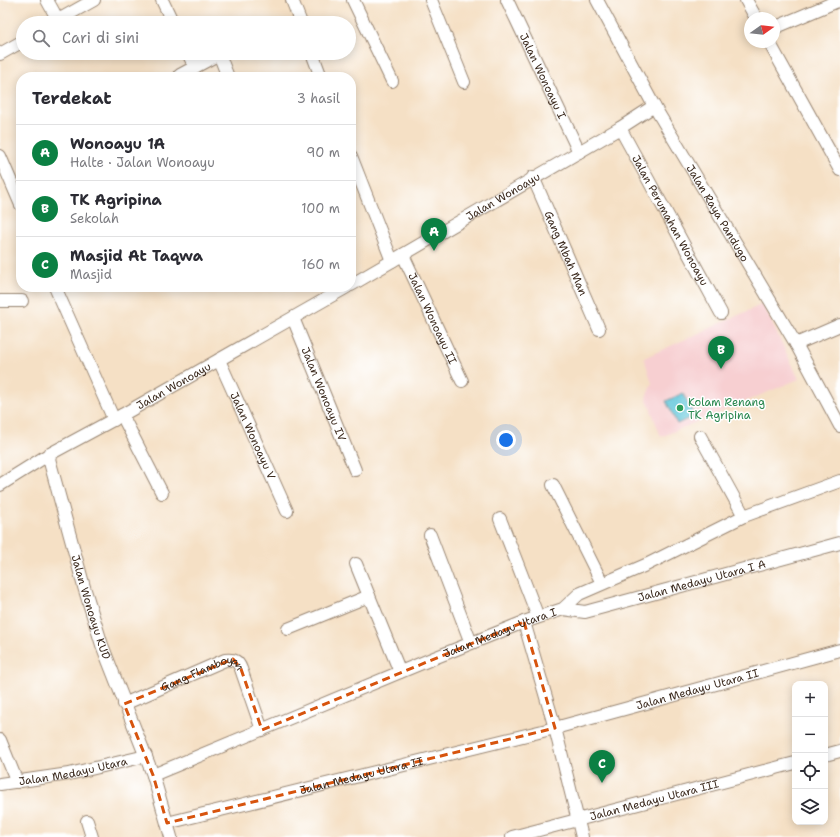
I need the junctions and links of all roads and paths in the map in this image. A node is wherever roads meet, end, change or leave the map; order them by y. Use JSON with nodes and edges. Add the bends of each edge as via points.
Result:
{"nodes":[{"id":1,"x":47,"y":0,"type":"edge"},
{"id":2,"x":94,"y":0,"type":"edge"},
{"id":3,"x":162,"y":0,"type":"edge"},
{"id":4,"x":292,"y":0,"type":"edge"},
{"id":5,"x":353,"y":0,"type":"edge"},
{"id":6,"x":431,"y":0,"type":"edge"},
{"id":7,"x":507,"y":0,"type":"edge"},
{"id":8,"x":597,"y":0,"type":"edge"},
{"id":9,"x":746,"y":0,"type":"edge"},
{"id":10,"x":840,"y":0,"type":"edge"},
{"id":11,"x":753,"y":12,"type":"edge"},
{"id":12,"x":54,"y":16,"type":"edge"},
{"id":13,"x":66,"y":16,"type":"edge"},
{"id":14,"x":170,"y":16,"type":"edge"},
{"id":15,"x":298,"y":16,"type":"edge"},
{"id":16,"x":780,"y":25,"type":"edge"},
{"id":17,"x":16,"y":45,"type":"edge"},
{"id":18,"x":772,"y":48,"type":"edge"},
{"id":19,"x":0,"y":54,"type":"edge"},
{"id":20,"x":191,"y":60,"type":"edge"},
{"id":21,"x":207,"y":60,"type":"edge"},
{"id":22,"x":222,"y":60,"type":"edge"},
{"id":23,"x":315,"y":60,"type":"edge"},
{"id":24,"x":194,"y":67,"type":"junction"},
{"id":25,"x":186,"y":72,"type":"edge"},
{"id":26,"x":226,"y":72,"type":"edge"},
{"id":27,"x":319,"y":72,"type":"edge"},
{"id":28,"x":392,"y":81,"type":"dead end"},
{"id":29,"x":464,"y":82,"type":"dead end"},
{"id":30,"x":654,"y":106,"type":"junction"},
{"id":31,"x":620,"y":128,"type":"junction"},
{"id":32,"x":579,"y":152,"type":"junction"},
{"id":33,"x":0,"y":156,"type":"edge"},
{"id":34,"x":356,"y":169,"type":"edge"},
{"id":35,"x":840,"y":170,"type":"edge"},
{"id":36,"x":533,"y":177,"type":"junction"},
{"id":37,"x":16,"y":193,"type":"edge"},
{"id":38,"x":403,"y":255,"type":"junction"},
{"id":39,"x":392,"y":261,"type":"junction"},
{"id":40,"x":356,"y":282,"type":"edge"},
{"id":41,"x":57,"y":292,"type":"edge"},
{"id":42,"x":338,"y":292,"type":"edge"},
{"id":43,"x":0,"y":301,"type":"edge"},
{"id":44,"x":22,"y":301,"type":"dead end"},
{"id":45,"x":721,"y":313,"type":"dead end"},
{"id":46,"x":293,"y":318,"type":"junction"},
{"id":47,"x":840,"y":325,"type":"edge"},
{"id":48,"x":598,"y":329,"type":"dead end"},
{"id":49,"x":796,"y":344,"type":"junction"},
{"id":50,"x":219,"y":360,"type":"junction"},
{"id":51,"x":462,"y":381,"type":"dead end"},
{"id":52,"x":118,"y":417,"type":"junction"},
{"id":53,"x":840,"y":426,"type":"edge"},
{"id":54,"x":700,"y":436,"type":"dead end"},
{"id":55,"x":48,"y":454,"type":"junction"},
{"id":56,"x":355,"y":470,"type":"dead end"},
{"id":57,"x":840,"y":482,"type":"edge"},
{"id":58,"x":0,"y":485,"type":"edge"},
{"id":59,"x":553,"y":485,"type":"dead end"},
{"id":60,"x":162,"y":493,"type":"dead end"},
{"id":61,"x":287,"y":511,"type":"dead end"},
{"id":62,"x":744,"y":516,"type":"junction"},
{"id":63,"x":500,"y":519,"type":"dead end"},
{"id":64,"x":430,"y":535,"type":"dead end"},
{"id":65,"x":840,"y":543,"type":"edge"},
{"id":66,"x":356,"y":564,"type":"dead end"},
{"id":67,"x":602,"y":583,"type":"junction"},
{"id":68,"x":369,"y":596,"type":"junction"},
{"id":69,"x":563,"y":609,"type":"junction"},
{"id":70,"x":538,"y":617,"type":"junction"},
{"id":71,"x":524,"y":622,"type":"junction"},
{"id":72,"x":288,"y":629,"type":"dead end"},
{"id":73,"x":471,"y":643,"type":"junction"},
{"id":74,"x":840,"y":650,"type":"edge"},
{"id":75,"x":400,"y":672,"type":"junction"},
{"id":76,"x":124,"y":704,"type":"junction"},
{"id":77,"x":555,"y":728,"type":"junction"},
{"id":78,"x":262,"y":730,"type":"junction"},
{"id":79,"x":0,"y":740,"type":"edge"},
{"id":80,"x":840,"y":751,"type":"edge"},
{"id":81,"x":828,"y":754,"type":"edge"},
{"id":82,"x":146,"y":756,"type":"junction"},
{"id":83,"x":792,"y":764,"type":"edge"},
{"id":84,"x":153,"y":775,"type":"junction"},
{"id":85,"x":17,"y":782,"type":"junction"},
{"id":86,"x":0,"y":784,"type":"edge"},
{"id":87,"x":577,"y":820,"type":"junction"},
{"id":88,"x":86,"y":821,"type":"dead end"},
{"id":89,"x":167,"y":823,"type":"junction"},
{"id":90,"x":92,"y":837,"type":"edge"},
{"id":91,"x":171,"y":837,"type":"edge"},
{"id":92,"x":512,"y":837,"type":"edge"},
{"id":93,"x":582,"y":837,"type":"edge"}],
"edges":[{"from":1,"to":12,"type":"street"},
{"from":2,"to":13,"type":"street"},
{"from":3,"to":14,"type":"street"},
{"from":4,"to":15,"type":"street"},
{"from":5,"to":28,"type":"street"},
{"from":6,"to":29,"type":"street"},
{"from":7,"to":32,"type":"street","name":"Jalan Wonoayu I"},
{"from":8,"to":30,"type":"street","name":"Jalan Raya Pandugo"},
{"from":9,"to":11,"type":"street"},
{"from":10,"to":16,"type":"street"},
{"from":17,"to":19,"type":"street"},
{"from":18,"to":35,"type":"street"},
{"from":20,"to":24,"type":"street"},
{"from":21,"to":24,"type":"street"},
{"from":22,"to":26,"type":"street"},
{"from":23,"to":27,"type":"street"},
{"from":24,"to":25,"type":"street"},
{"from":30,"to":31,"type":"street","name":"Jalan Wonoayu"},
{"from":30,"to":49,"type":"street","name":"Jalan Raya Pandugo"},
{"from":31,"to":32,"type":"street","name":"Jalan Wonoayu"},
{"from":31,"to":45,"type":"street","name":"Jalan Perumahan Wonoayu"},
{"from":32,"to":36,"type":"street","name":"Jalan Wonoayu"},
{"from":33,"to":37,"type":"street"},
{"from":34,"to":39,"type":"street"},
{"from":36,"to":38,"type":"street","name":"Jalan Wonoayu"},
{"from":36,"to":48,"type":"street","name":"Gang Mbah Man"},
{"from":38,"to":39,"type":"street","name":"Jalan Wonoayu"},
{"from":38,"to":51,"type":"street","name":"Jalan Wonoayu II"},
{"from":39,"to":40,"type":"street","name":"Jalan Wonoayu"},
{"from":41,"to":52,"type":"street"},
{"from":42,"to":46,"type":"street","name":"Jalan Wonoayu"},
{"from":43,"to":44,"type":"street"},
{"from":46,"to":50,"type":"street","name":"Jalan Wonoayu"},
{"from":46,"to":56,"type":"street","name":"Jalan Wonoayu IV"},
{"from":47,"to":49,"type":"street"},
{"from":49,"to":53,"type":"street","name":"Jalan Raya Pandugo"},
{"from":50,"to":52,"type":"street","name":"Jalan Wonoayu"},
{"from":50,"to":61,"type":"street","name":"Jalan Wonoayu V"},
{"from":52,"to":55,"type":"street","name":"Jalan Wonoayu"},
{"from":52,"to":60,"type":"street"},
{"from":54,"to":62,"type":"street"},
{"from":55,"to":58,"type":"street","name":"Jalan Wonoayu"},
{"from":55,"to":76,"type":"street","name":"Jalan Wonoayu KUD","via":[[84,587]]},
{"from":57,"to":62,"type":"street","name":"Jalan Medayu Utara I"},
{"from":59,"to":67,"type":"street"},
{"from":62,"to":67,"type":"street","name":"Jalan Medayu Utara I","via":[[648,564]]},
{"from":63,"to":70,"type":"street"},
{"from":64,"to":73,"type":"street"},
{"from":65,"to":69,"type":"street","name":"Jalan Medayu Utara I A","via":[[585,612]]},
{"from":66,"to":68,"type":"street"},
{"from":67,"to":69,"type":"street","name":"Jalan Medayu Utara I","via":[[579,594]]},
{"from":68,"to":72,"type":"street"},
{"from":68,"to":75,"type":"street"},
{"from":69,"to":70,"type":"street","name":"Jalan Medayu Utara I"},
{"from":70,"to":71,"type":"street","name":"Jalan Medayu Utara I"},
{"from":71,"to":73,"type":"street","name":"Jalan Medayu Utara I"},
{"from":71,"to":77,"type":"street"},
{"from":73,"to":75,"type":"street","name":"Jalan Medayu Utara I"},
{"from":74,"to":77,"type":"street","name":"Jalan Medayu Utara II"},
{"from":75,"to":78,"type":"street","name":"Jalan Medayu Utara I"},
{"from":76,"to":78,"type":"street","name":"Gang Flamboyan","via":[[225,660],[233,659],[238,662]]},
{"from":76,"to":82,"type":"street","name":"Jalan Wonoayu KUD"},
{"from":77,"to":87,"type":"street"},
{"from":77,"to":89,"type":"street","name":"Jalan Medayu Utara II"},
{"from":78,"to":84,"type":"street","name":"Jalan Medayu Utara I"},
{"from":79,"to":85,"type":"street"},
{"from":80,"to":81,"type":"street"},
{"from":82,"to":84,"type":"street"},
{"from":82,"to":85,"type":"street","name":"Jalan Medayu Utara","via":[[69,774]]},
{"from":83,"to":87,"type":"street","name":"Jalan Medayu Utara III"},
{"from":84,"to":89,"type":"street"},
{"from":85,"to":86,"type":"street","name":"Jalan Medayu Utara"},
{"from":87,"to":92,"type":"street","name":"Jalan Medayu Utara III"},
{"from":87,"to":93,"type":"street"},
{"from":88,"to":90,"type":"street"},
{"from":89,"to":91,"type":"street"}]}
